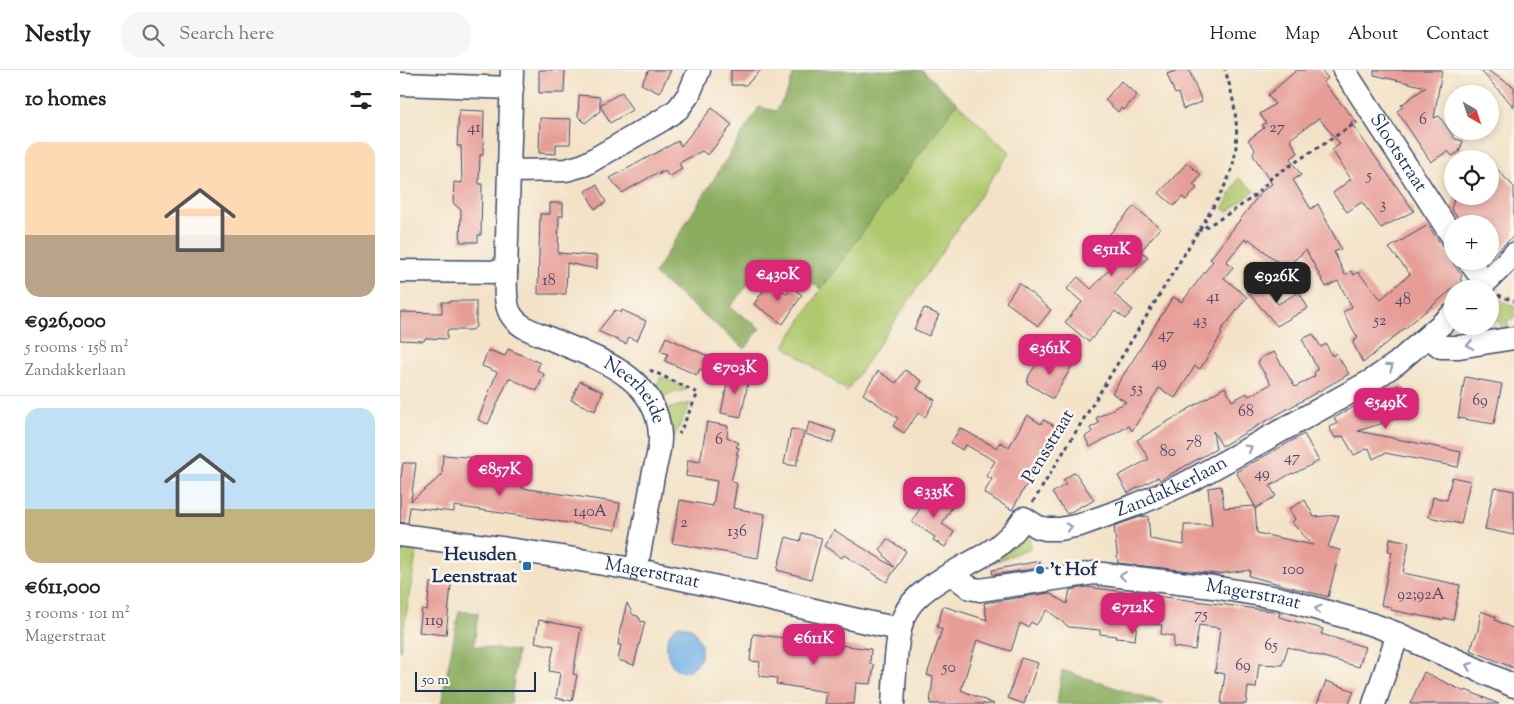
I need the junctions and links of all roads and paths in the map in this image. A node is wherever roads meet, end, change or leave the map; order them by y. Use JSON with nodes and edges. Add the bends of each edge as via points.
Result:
{"nodes":[{"id":1,"x":699,"y":70,"type":"edge"},
{"id":2,"x":1225,"y":70,"type":"edge"},
{"id":3,"x":1354,"y":75,"type":"edge"},
{"id":4,"x":512,"y":79,"type":"edge"},
{"id":5,"x":400,"y":84,"type":"edge"},
{"id":6,"x":1372,"y":112,"type":"junction"},
{"id":7,"x":510,"y":171,"type":"junction"},
{"id":8,"x":1444,"y":224,"type":"edge"},
{"id":9,"x":1197,"y":231,"type":"junction"},
{"id":10,"x":1514,"y":254,"type":"edge"},
{"id":11,"x":400,"y":271,"type":"edge"},
{"id":12,"x":506,"y":272,"type":"junction"},
{"id":13,"x":1488,"y":280,"type":"edge"},
{"id":14,"x":1444,"y":322,"type":"edge"},
{"id":15,"x":1428,"y":337,"type":"junction"},
{"id":16,"x":1514,"y":338,"type":"edge"},
{"id":17,"x":1024,"y":518,"type":"junction"},
{"id":18,"x":400,"y":535,"type":"edge"},
{"id":19,"x":636,"y":570,"type":"junction"},
{"id":20,"x":952,"y":574,"type":"junction"},
{"id":21,"x":900,"y":628,"type":"junction"},
{"id":22,"x":1398,"y":634,"type":"junction"},
{"id":23,"x":1514,"y":686,"type":"edge"},
{"id":24,"x":893,"y":704,"type":"edge"},
{"id":25,"x":1374,"y":704,"type":"edge"}],
"edges":[{"from":1,"to":7,"type":"street","via":[[689,94],[678,109],[584,165],[566,170]]},
{"from":2,"to":9,"type":"path","name":"Pensstraat","via":[[1236,108],[1236,152],[1218,199]]},
{"from":3,"to":6,"type":"street","name":"Slootstraat"},
{"from":4,"to":5,"type":"street","name":"Neerheide"},
{"from":4,"to":7,"type":"street","name":"Neerheide"},
{"from":6,"to":8,"type":"street","name":"Slootstraat"},
{"from":6,"to":9,"type":"path","via":[[1271,178],[1228,215]]},
{"from":7,"to":12,"type":"street","name":"Neerheide"},
{"from":9,"to":17,"type":"path","name":"Pensstraat"},
{"from":10,"to":13,"type":"street"},
{"from":11,"to":12,"type":"street"},
{"from":12,"to":19,"type":"street","name":"Neerheide","via":[[506,302],[516,322],[625,374],[636,382],[654,407],[660,437]]},
{"from":14,"to":15,"type":"street","name":"Zandakkerlaan"},
{"from":16,"to":15,"type":"street","one_way":true,"via":[[1441,347]]},
{"from":17,"to":15,"type":"street","name":"Zandakkerlaan","one_way":true,"via":[[1046,530],[1060,530],[1164,493],[1371,381]]},
{"from":17,"to":20,"type":"street","via":[[998,546]]},
{"from":18,"to":19,"type":"street","name":"Magerstraat","via":[[519,550]]},
{"from":19,"to":21,"type":"street","name":"Magerstraat"},
{"from":20,"to":21,"type":"street","via":[[923,591],[910,604]]},
{"from":22,"to":20,"type":"street","name":"Magerstraat","one_way":true,"via":[[1279,598],[1213,587],[1094,574],[980,590],[970,588]]},
{"from":21,"to":24,"type":"street"},
{"from":23,"to":22,"type":"street","name":"Magerstraat","one_way":true},
{"from":22,"to":25,"type":"street"}]}
